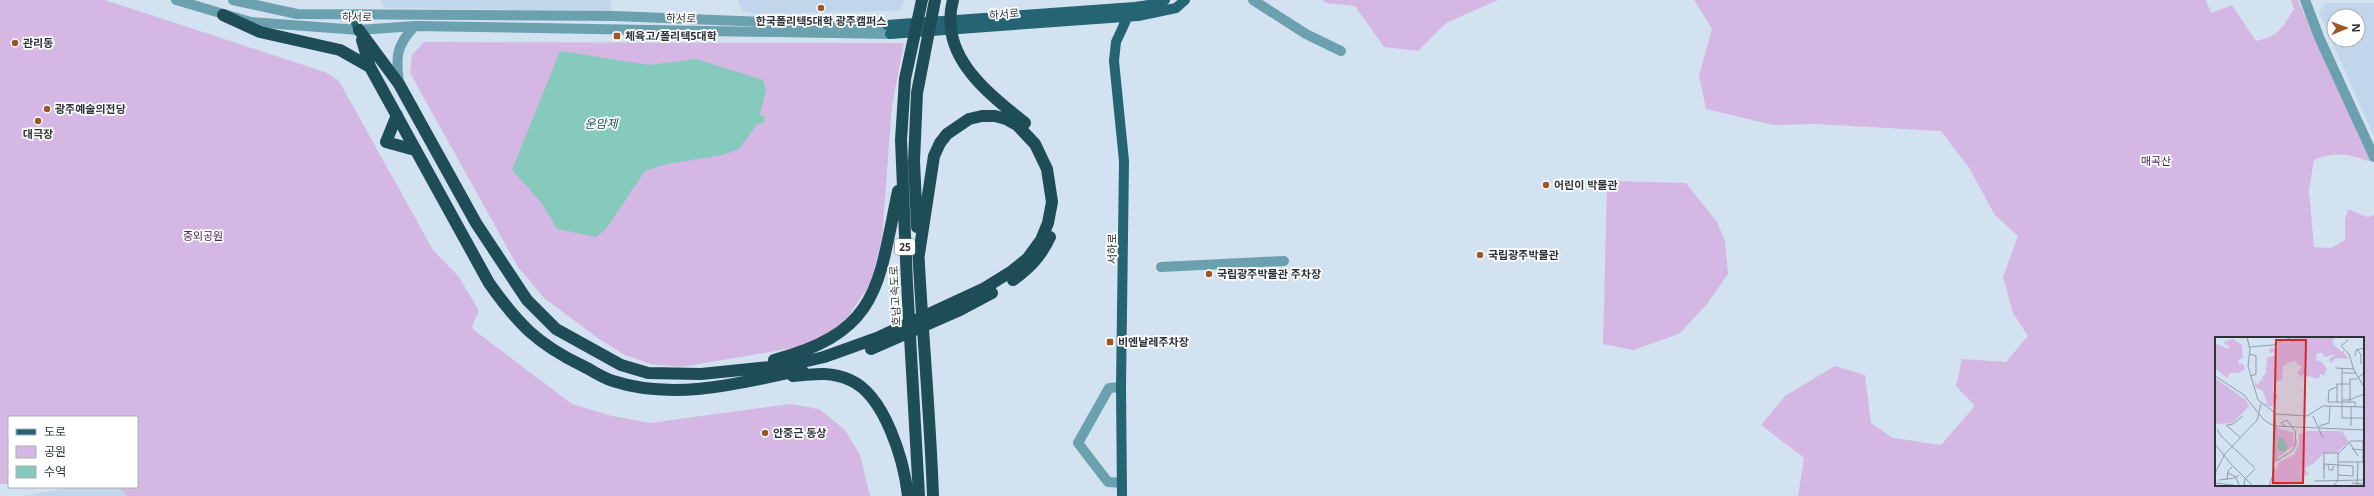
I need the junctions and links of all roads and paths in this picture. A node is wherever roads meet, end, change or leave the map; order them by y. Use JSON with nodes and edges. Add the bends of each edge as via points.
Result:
{"nodes":[{"id":1,"x":176,"y":0,"type":"edge"},
{"id":2,"x":233,"y":0,"type":"edge"},
{"id":3,"x":922,"y":0,"type":"edge"},
{"id":4,"x":935,"y":0,"type":"edge"},
{"id":5,"x":953,"y":0,"type":"edge"},
{"id":6,"x":1165,"y":0,"type":"edge"},
{"id":7,"x":1185,"y":0,"type":"edge"},
{"id":8,"x":1252,"y":0,"type":"edge"},
{"id":9,"x":2305,"y":0,"type":"edge"},
{"id":10,"x":1135,"y":7,"type":"junction"},
{"id":11,"x":223,"y":15,"type":"junction"},
{"id":12,"x":353,"y":16,"type":"junction"},
{"id":13,"x":1128,"y":16,"type":"junction"},
{"id":14,"x":988,"y":23,"type":"junction"},
{"id":15,"x":415,"y":26,"type":"junction"},
{"id":16,"x":888,"y":29,"type":"junction"},
{"id":17,"x":359,"y":30,"type":"junction"},
{"id":18,"x":1340,"y":51,"type":"dead end"},
{"id":19,"x":370,"y":67,"type":"junction"},
{"id":20,"x":399,"y":84,"type":"junction"},
{"id":21,"x":397,"y":115,"type":"junction"},
{"id":22,"x":414,"y":150,"type":"junction"},
{"id":23,"x":2374,"y":157,"type":"edge"},
{"id":24,"x":902,"y":172,"type":"junction"},
{"id":25,"x":919,"y":254,"type":"junction"},
{"id":26,"x":1284,"y":262,"type":"dead end"},
{"id":27,"x":1161,"y":266,"type":"dead end"},
{"id":28,"x":959,"y":306,"type":"junction"},
{"id":29,"x":896,"y":334,"type":"junction"},
{"id":30,"x":741,"y":369,"type":"junction"},
{"id":31,"x":756,"y":380,"type":"junction"},
{"id":32,"x":1121,"y":387,"type":"junction"},
{"id":33,"x":1122,"y":483,"type":"junction"},
{"id":34,"x":908,"y":496,"type":"edge"},
{"id":35,"x":919,"y":496,"type":"edge"},
{"id":36,"x":932,"y":496,"type":"edge"},
{"id":37,"x":1122,"y":496,"type":"edge"}],
"edges":[{"from":1,"to":11,"type":"street","name":"하서로"},
{"from":2,"to":12,"type":"street","name":"하서로","via":[[297,14]]},
{"from":3,"to":24,"type":"highway","name":"호남고속도로","number":"25","via":[[905,79]]},
{"from":4,"to":25,"type":"highway","number":"25","via":[[917,93],[914,161]]},
{"from":5,"to":28,"type":"highway","via":[[952,38],[961,58],[988,94],[1025,123],[1041,142],[1051,161],[1056,179],[1057,198],[1052,234],[1043,252],[1030,268]]},
{"from":6,"to":10,"type":"main road","name":"하서로"},
{"from":7,"to":13,"type":"main road","name":"하서로","via":[[1176,8]]},
{"from":8,"to":18,"type":"street","via":[[1306,34]]},
{"from":9,"to":23,"type":"street","via":[[2319,37]]},
{"from":10,"to":13,"type":"main road","name":"서하로"},
{"from":10,"to":14,"type":"main road","name":"하서로"},
{"from":11,"to":17,"type":"street","name":"하서로","via":[[251,22]]},
{"from":11,"to":19,"type":"highway","via":[[266,34],[340,50]]},
{"from":12,"to":16,"type":"street","name":"하서로","via":[[615,16]]},
{"from":12,"to":17,"type":"main road"},
{"from":13,"to":14,"type":"main road","name":"하서로"},
{"from":13,"to":32,"type":"main road","name":"서하로","via":[[1116,42],[1114,61],[1124,161]]},
{"from":14,"to":16,"type":"main road","name":"하서로"},
{"from":15,"to":16,"type":"street","name":"하서로"},
{"from":15,"to":17,"type":"street","name":"하서로"},
{"from":15,"to":20,"type":"street","via":[[404,37],[399,48],[396,60]]},
{"from":17,"to":19,"type":"highway"},
{"from":17,"to":20,"type":"highway"},
{"from":19,"to":21,"type":"highway"},
{"from":20,"to":30,"type":"highway","via":[[476,223],[527,300],[556,329],[622,365],[648,373],[701,374]]},
{"from":21,"to":22,"type":"highway"},
{"from":21,"to":22,"type":"highway","via":[[386,142]]},
{"from":22,"to":31,"type":"highway","via":[[489,283],[510,313],[528,333],[565,358],[612,381],[657,389],[704,387]]},
{"from":24,"to":30,"type":"highway","via":[[881,273],[869,301],[853,322],[835,337],[818,346]]},
{"from":24,"to":35,"type":"highway","name":"호남고속도로","number":"25"},
{"from":25,"to":28,"type":"highway","via":[[934,156],[940,143],[958,125],[975,117],[995,116],[1017,125],[1035,144],[1047,169],[1052,202],[1048,222],[1041,240],[1027,259]]},
{"from":25,"to":36,"type":"highway","number":"25","via":[[923,350],[931,433]]},
{"from":26,"to":27,"type":"street"},
{"from":28,"to":29,"type":"highway"},
{"from":29,"to":30,"type":"highway","via":[[824,357],[790,364]]},
{"from":29,"to":31,"type":"highway","via":[[858,355],[826,365]]},
{"from":31,"to":34,"type":"highway","via":[[827,373],[851,380],[870,395],[885,419],[906,474]]},
{"from":32,"to":33,"type":"main road","name":"서하로"},
{"from":32,"to":33,"type":"street","via":[[1109,388],[1078,443],[1108,482]]},
{"from":33,"to":37,"type":"main road","name":"서하로"}]}
